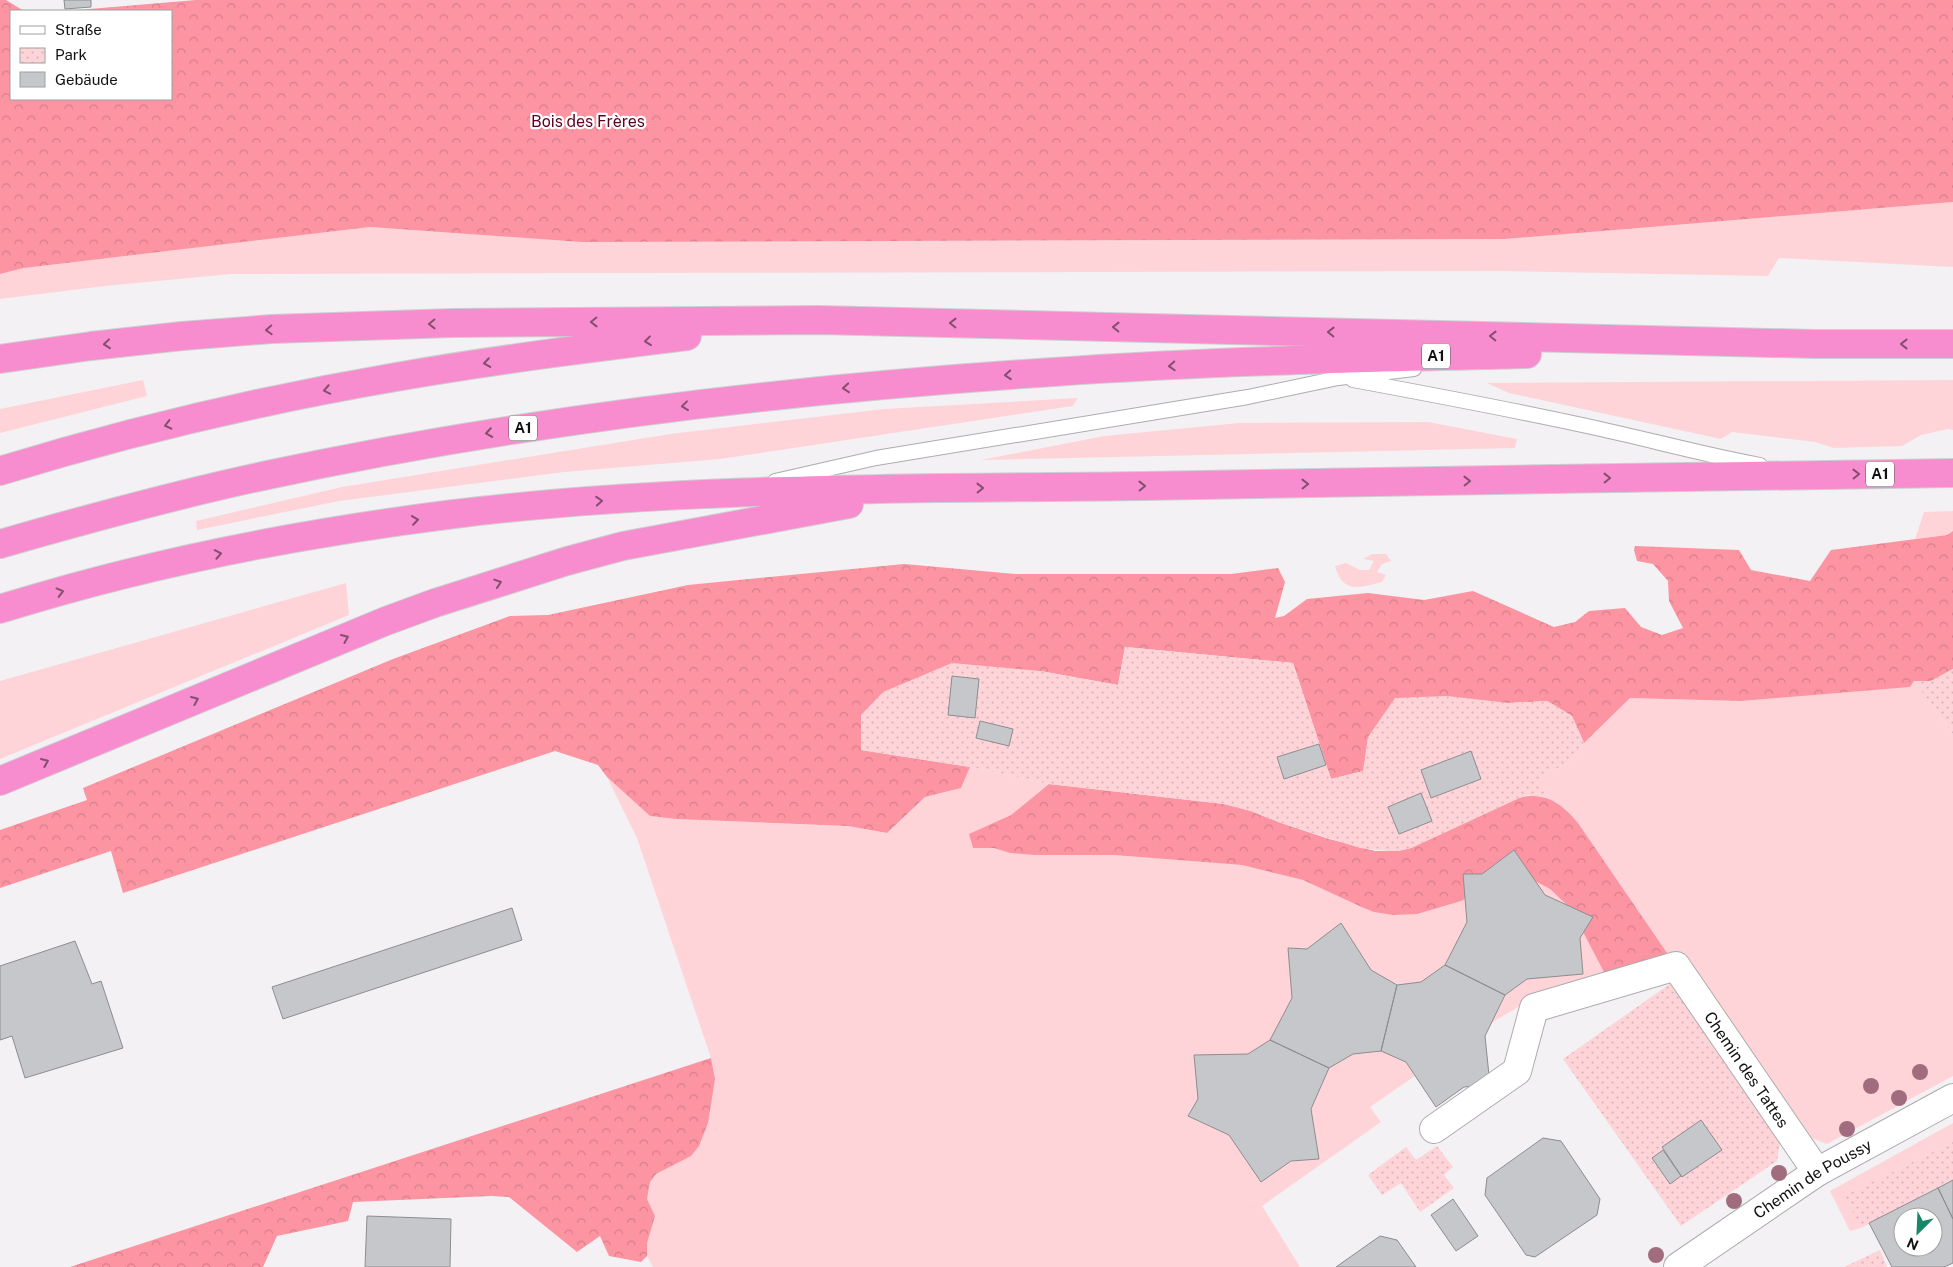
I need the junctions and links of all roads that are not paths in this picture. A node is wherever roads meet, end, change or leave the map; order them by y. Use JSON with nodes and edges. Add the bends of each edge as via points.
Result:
{"nodes":[{"id":1,"x":818,"y":320,"type":"junction"},
{"id":2,"x":1815,"y":344,"type":"junction"},
{"id":3,"x":1953,"y":344,"type":"edge"},
{"id":4,"x":1543,"y":354,"type":"junction"},
{"id":5,"x":0,"y":359,"type":"edge"},
{"id":6,"x":1213,"y":364,"type":"junction"},
{"id":7,"x":1338,"y":378,"type":"junction"},
{"id":8,"x":0,"y":471,"type":"edge"},
{"id":9,"x":1953,"y":473,"type":"edge"},
{"id":10,"x":1807,"y":474,"type":"junction"},
{"id":11,"x":931,"y":489,"type":"junction"},
{"id":12,"x":712,"y":495,"type":"junction"},
{"id":13,"x":0,"y":544,"type":"edge"},
{"id":14,"x":0,"y":608,"type":"edge"},
{"id":15,"x":0,"y":781,"type":"edge"},
{"id":16,"x":1953,"y":1098,"type":"edge"},
{"id":17,"x":1434,"y":1129,"type":"dead end"},
{"id":18,"x":1817,"y":1172,"type":"junction"},
{"id":19,"x":1678,"y":1267,"type":"edge"}],
"edges":[{"from":2,"to":1,"type":"highway","one_way":true},
{"from":1,"to":5,"type":"highway","one_way":true,"via":[[272,329],[91,346]]},
{"from":1,"to":8,"type":"highway","one_way":true,"via":[[544,354],[396,377],[223,411]]},
{"from":3,"to":2,"type":"highway","number":"A1","one_way":true},
{"from":2,"to":4,"type":"highway","number":"A1"},
{"from":4,"to":6,"type":"highway","number":"A1"},
{"from":4,"to":7,"type":"lane"},
{"from":6,"to":7,"type":"lane"},
{"from":6,"to":13,"type":"highway","number":"A1","one_way":true,"via":[[870,386],[541,425],[261,476],[120,510]]},
{"from":7,"to":10,"type":"lane","via":[[1517,411],[1711,456]]},
{"from":7,"to":12,"type":"lane","via":[[1248,397],[876,458]]},
{"from":10,"to":9,"type":"highway","number":"A1","one_way":true},
{"from":11,"to":10,"type":"highway","number":"A1","one_way":true},
{"from":11,"to":12,"type":"highway","number":"A1"},
{"from":15,"to":11,"type":"highway","one_way":true,"via":[[386,621],[540,570],[632,544]]},
{"from":14,"to":12,"type":"highway","number":"A1","one_way":true,"via":[[187,560],[367,526],[550,505]]},
{"from":16,"to":18,"type":"street","name":"Chemin de Poussy"},
{"from":17,"to":18,"type":"street","name":"Chemin des Tattes","via":[[1517,1071],[1534,1008],[1676,966]]},
{"from":18,"to":19,"type":"street","name":"Chemin de Poussy"}]}
